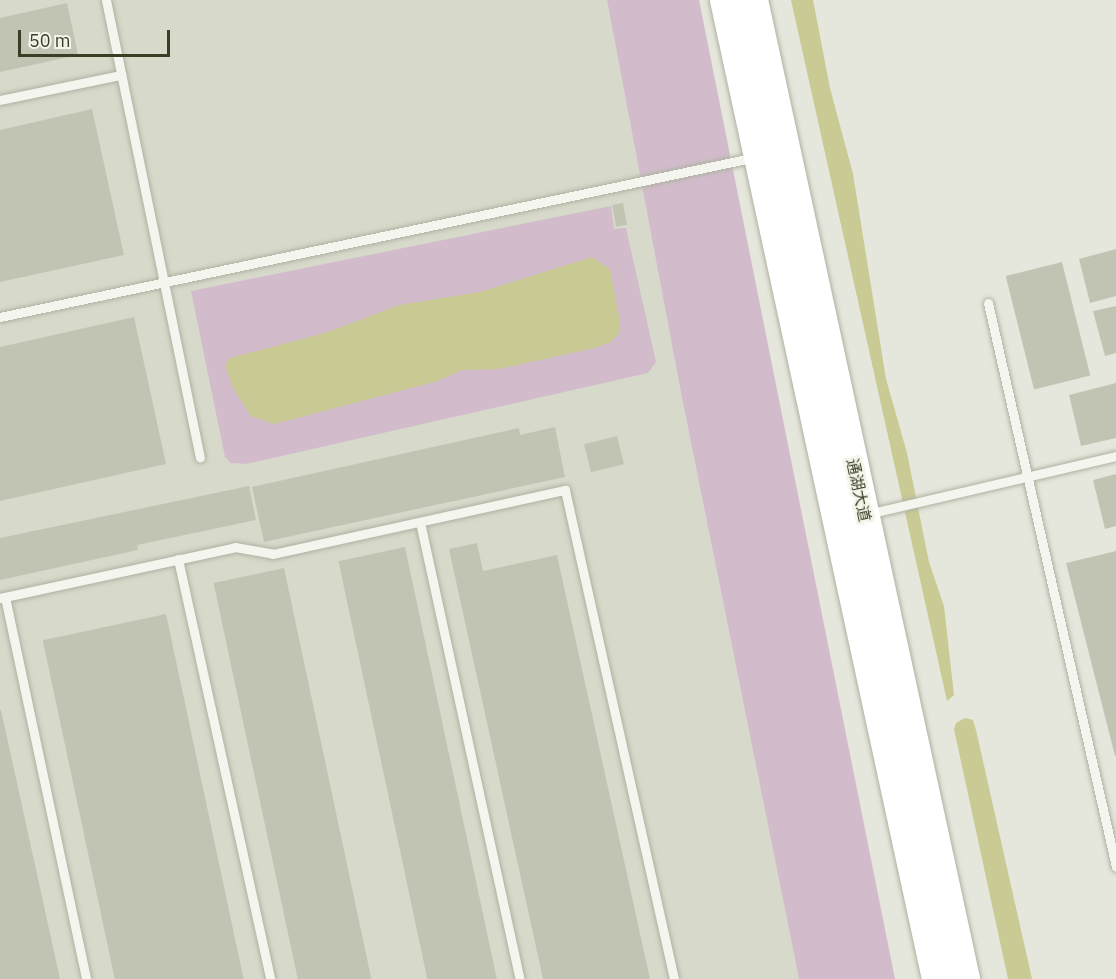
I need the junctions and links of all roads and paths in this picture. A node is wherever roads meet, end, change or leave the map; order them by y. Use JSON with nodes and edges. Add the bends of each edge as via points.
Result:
{"nodes":[{"id":1,"x":106,"y":0,"type":"edge"},
{"id":2,"x":725,"y":0,"type":"edge"},
{"id":3,"x":753,"y":0,"type":"edge"},
{"id":4,"x":121,"y":75,"type":"junction"},
{"id":5,"x":0,"y":100,"type":"edge"},
{"id":6,"x":759,"y":156,"type":"junction"},
{"id":7,"x":164,"y":282,"type":"junction"},
{"id":8,"x":988,"y":303,"type":"dead end"},
{"id":9,"x":0,"y":317,"type":"edge"},
{"id":10,"x":1116,"y":456,"type":"edge"},
{"id":11,"x":200,"y":457,"type":"dead end"},
{"id":12,"x":1027,"y":476,"type":"junction"},
{"id":13,"x":864,"y":514,"type":"junction"},
{"id":14,"x":420,"y":522,"type":"junction"},
{"id":15,"x":178,"y":559,"type":"junction"},
{"id":16,"x":3,"y":597,"type":"edge"},
{"id":17,"x":1116,"y":867,"type":"edge"},
{"id":18,"x":87,"y":979,"type":"edge"},
{"id":19,"x":270,"y":979,"type":"edge"},
{"id":20,"x":520,"y":979,"type":"edge"},
{"id":21,"x":674,"y":979,"type":"edge"},
{"id":22,"x":937,"y":979,"type":"edge"},
{"id":23,"x":966,"y":979,"type":"edge"}],
"edges":[{"from":1,"to":4,"type":"lane"},
{"from":2,"to":6,"type":"main road","name":"通湖大道"},
{"from":3,"to":13,"type":"main road","name":"通湖大道"},
{"from":4,"to":5,"type":"lane"},
{"from":4,"to":7,"type":"lane"},
{"from":6,"to":7,"type":"lane"},
{"from":6,"to":22,"type":"main road","name":"通湖大道"},
{"from":7,"to":9,"type":"lane"},
{"from":7,"to":11,"type":"lane"},
{"from":8,"to":12,"type":"lane"},
{"from":10,"to":12,"type":"lane"},
{"from":12,"to":13,"type":"lane"},
{"from":12,"to":17,"type":"lane"},
{"from":13,"to":23,"type":"main road","name":"通湖大道"},
{"from":14,"to":15,"type":"lane","via":[[273,554],[236,547]]},
{"from":14,"to":20,"type":"lane"},
{"from":14,"to":21,"type":"lane","via":[[565,490]]},
{"from":15,"to":16,"type":"lane"},
{"from":15,"to":19,"type":"lane"},
{"from":16,"to":18,"type":"lane"}]}
